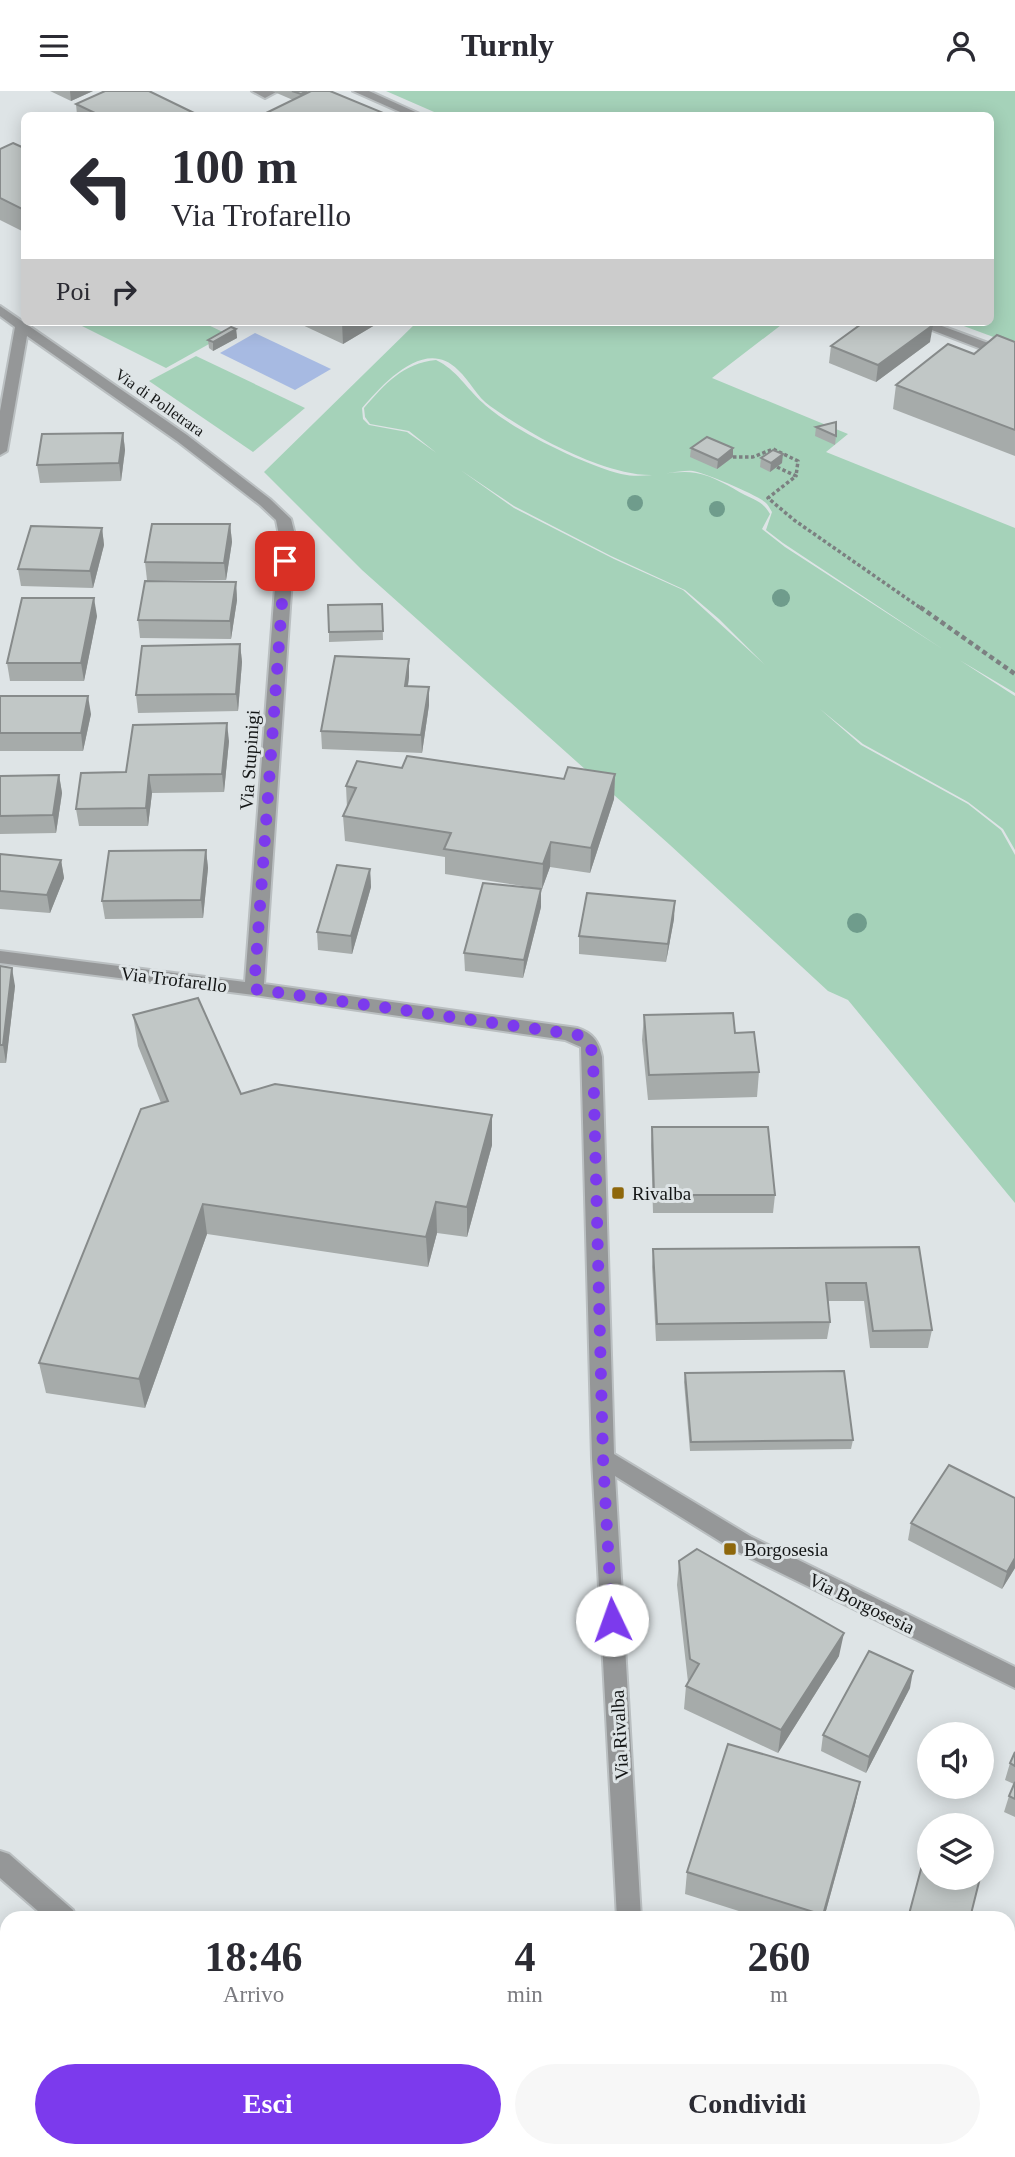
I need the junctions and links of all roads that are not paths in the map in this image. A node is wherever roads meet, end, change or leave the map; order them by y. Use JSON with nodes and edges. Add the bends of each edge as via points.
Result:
{"nodes":[{"id":1,"x":258,"y":91,"type":"edge"},
{"id":2,"x":272,"y":91,"type":"edge"},
{"id":3,"x":359,"y":91,"type":"edge"},
{"id":4,"x":409,"y":112,"type":"edge"},
{"id":5,"x":0,"y":310,"type":"edge"},
{"id":6,"x":929,"y":326,"type":"edge"},
{"id":7,"x":22,"y":327,"type":"junction"},
{"id":8,"x":1015,"y":358,"type":"edge"},
{"id":9,"x":0,"y":451,"type":"edge"},
{"id":10,"x":286,"y":535,"type":"joint"},
{"id":11,"x":0,"y":957,"type":"edge"},
{"id":12,"x":254,"y":989,"type":"junction"},
{"id":13,"x":592,"y":1049,"type":"joint"},
{"id":14,"x":603,"y":1458,"type":"junction"},
{"id":15,"x":1015,"y":1678,"type":"edge"},
{"id":16,"x":0,"y":1862,"type":"edge"},
{"id":17,"x":56,"y":1911,"type":"edge"},
{"id":18,"x":629,"y":1911,"type":"edge"}],
"edges":[{"from":1,"to":2,"type":"street"},
{"from":3,"to":4,"type":"street"},
{"from":5,"to":7,"type":"street","name":"Via di Polletrara"},
{"from":6,"to":8,"type":"street"},
{"from":7,"to":9,"type":"street"},
{"from":7,"to":10,"type":"street","name":"Via di Polletrara","via":[[265,502],[283,519]]},
{"from":10,"to":12,"type":"street","name":"Via Stupinigi"},
{"from":11,"to":12,"type":"street","name":"Via Trofarello"},
{"from":12,"to":13,"type":"street","name":"Via Trofarello","via":[[565,1033],[585,1039]]},
{"from":13,"to":14,"type":"street","name":"Via Rivalba"},
{"from":14,"to":15,"type":"street","name":"Via Borgosesia","via":[[742,1543]]},
{"from":14,"to":18,"type":"street","name":"Via Rivalba"},
{"from":16,"to":17,"type":"street"}]}
